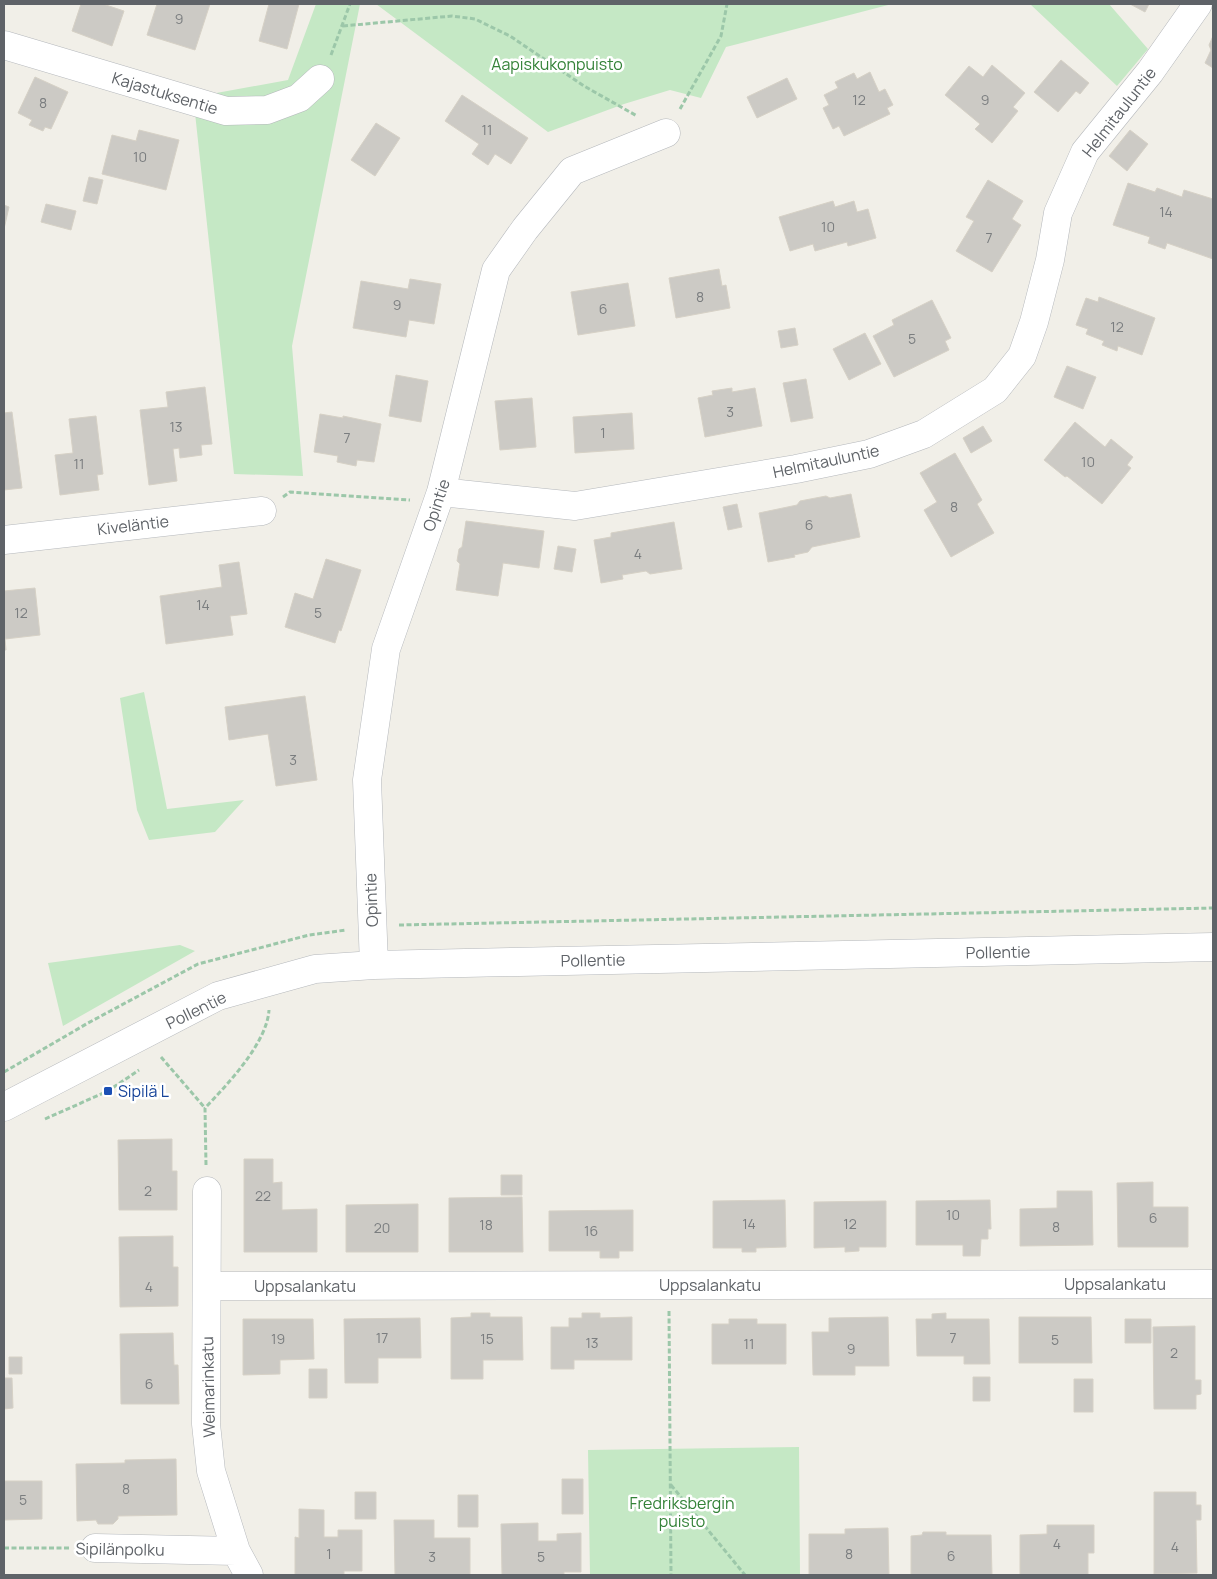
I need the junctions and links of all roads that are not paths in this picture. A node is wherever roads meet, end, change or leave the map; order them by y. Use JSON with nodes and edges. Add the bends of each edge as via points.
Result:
{"nodes":[{"id":1,"x":1198,"y":4,"type":"edge"},
{"id":2,"x":4,"y":45,"type":"edge"},
{"id":3,"x":320,"y":79,"type":"road end"},
{"id":4,"x":666,"y":133,"type":"road end"},
{"id":5,"x":440,"y":497,"type":"junction"},
{"id":6,"x":262,"y":510,"type":"road end"},
{"id":7,"x":4,"y":540,"type":"edge"},
{"id":8,"x":1213,"y":947,"type":"edge"},
{"id":9,"x":374,"y":965,"type":"junction"},
{"id":10,"x":4,"y":1108,"type":"edge"},
{"id":11,"x":206,"y":1191,"type":"road end"},
{"id":12,"x":1213,"y":1284,"type":"edge"},
{"id":13,"x":208,"y":1286,"type":"junction"},
{"id":14,"x":95,"y":1548,"type":"road end"},
{"id":15,"x":236,"y":1551,"type":"junction"},
{"id":16,"x":248,"y":1575,"type":"edge"}],
"edges":[{"from":1,"to":5,"type":"street","name":"Helmitauluntie","via":[[1150,72],[1085,152],[1058,213],[1050,260],[1022,356],[995,390],[924,434],[869,454],[796,469],[575,506]]},
{"from":2,"to":3,"type":"street","name":"Kajastuksentie","via":[[226,111],[267,110],[299,98]]},
{"from":4,"to":5,"type":"street","name":"Opintie","via":[[572,171],[496,270]]},
{"from":5,"to":9,"type":"street","name":"Opintie","via":[[386,649],[367,780]]},
{"from":6,"to":7,"type":"street","name":"Kiveläntie"},
{"from":8,"to":9,"type":"street","name":"Pollentie"},
{"from":9,"to":10,"type":"street","name":"Pollentie","via":[[315,969],[218,996]]},
{"from":11,"to":13,"type":"street","name":"Weimarinkatu"},
{"from":12,"to":13,"type":"street","name":"Uppsalankatu"},
{"from":13,"to":15,"type":"street","name":"Weimarinkatu","via":[[206,1424],[211,1471]]},
{"from":14,"to":15,"type":"street","name":"Sipilänpolku"},
{"from":15,"to":16,"type":"street","name":"Weimarinkatu"}]}
